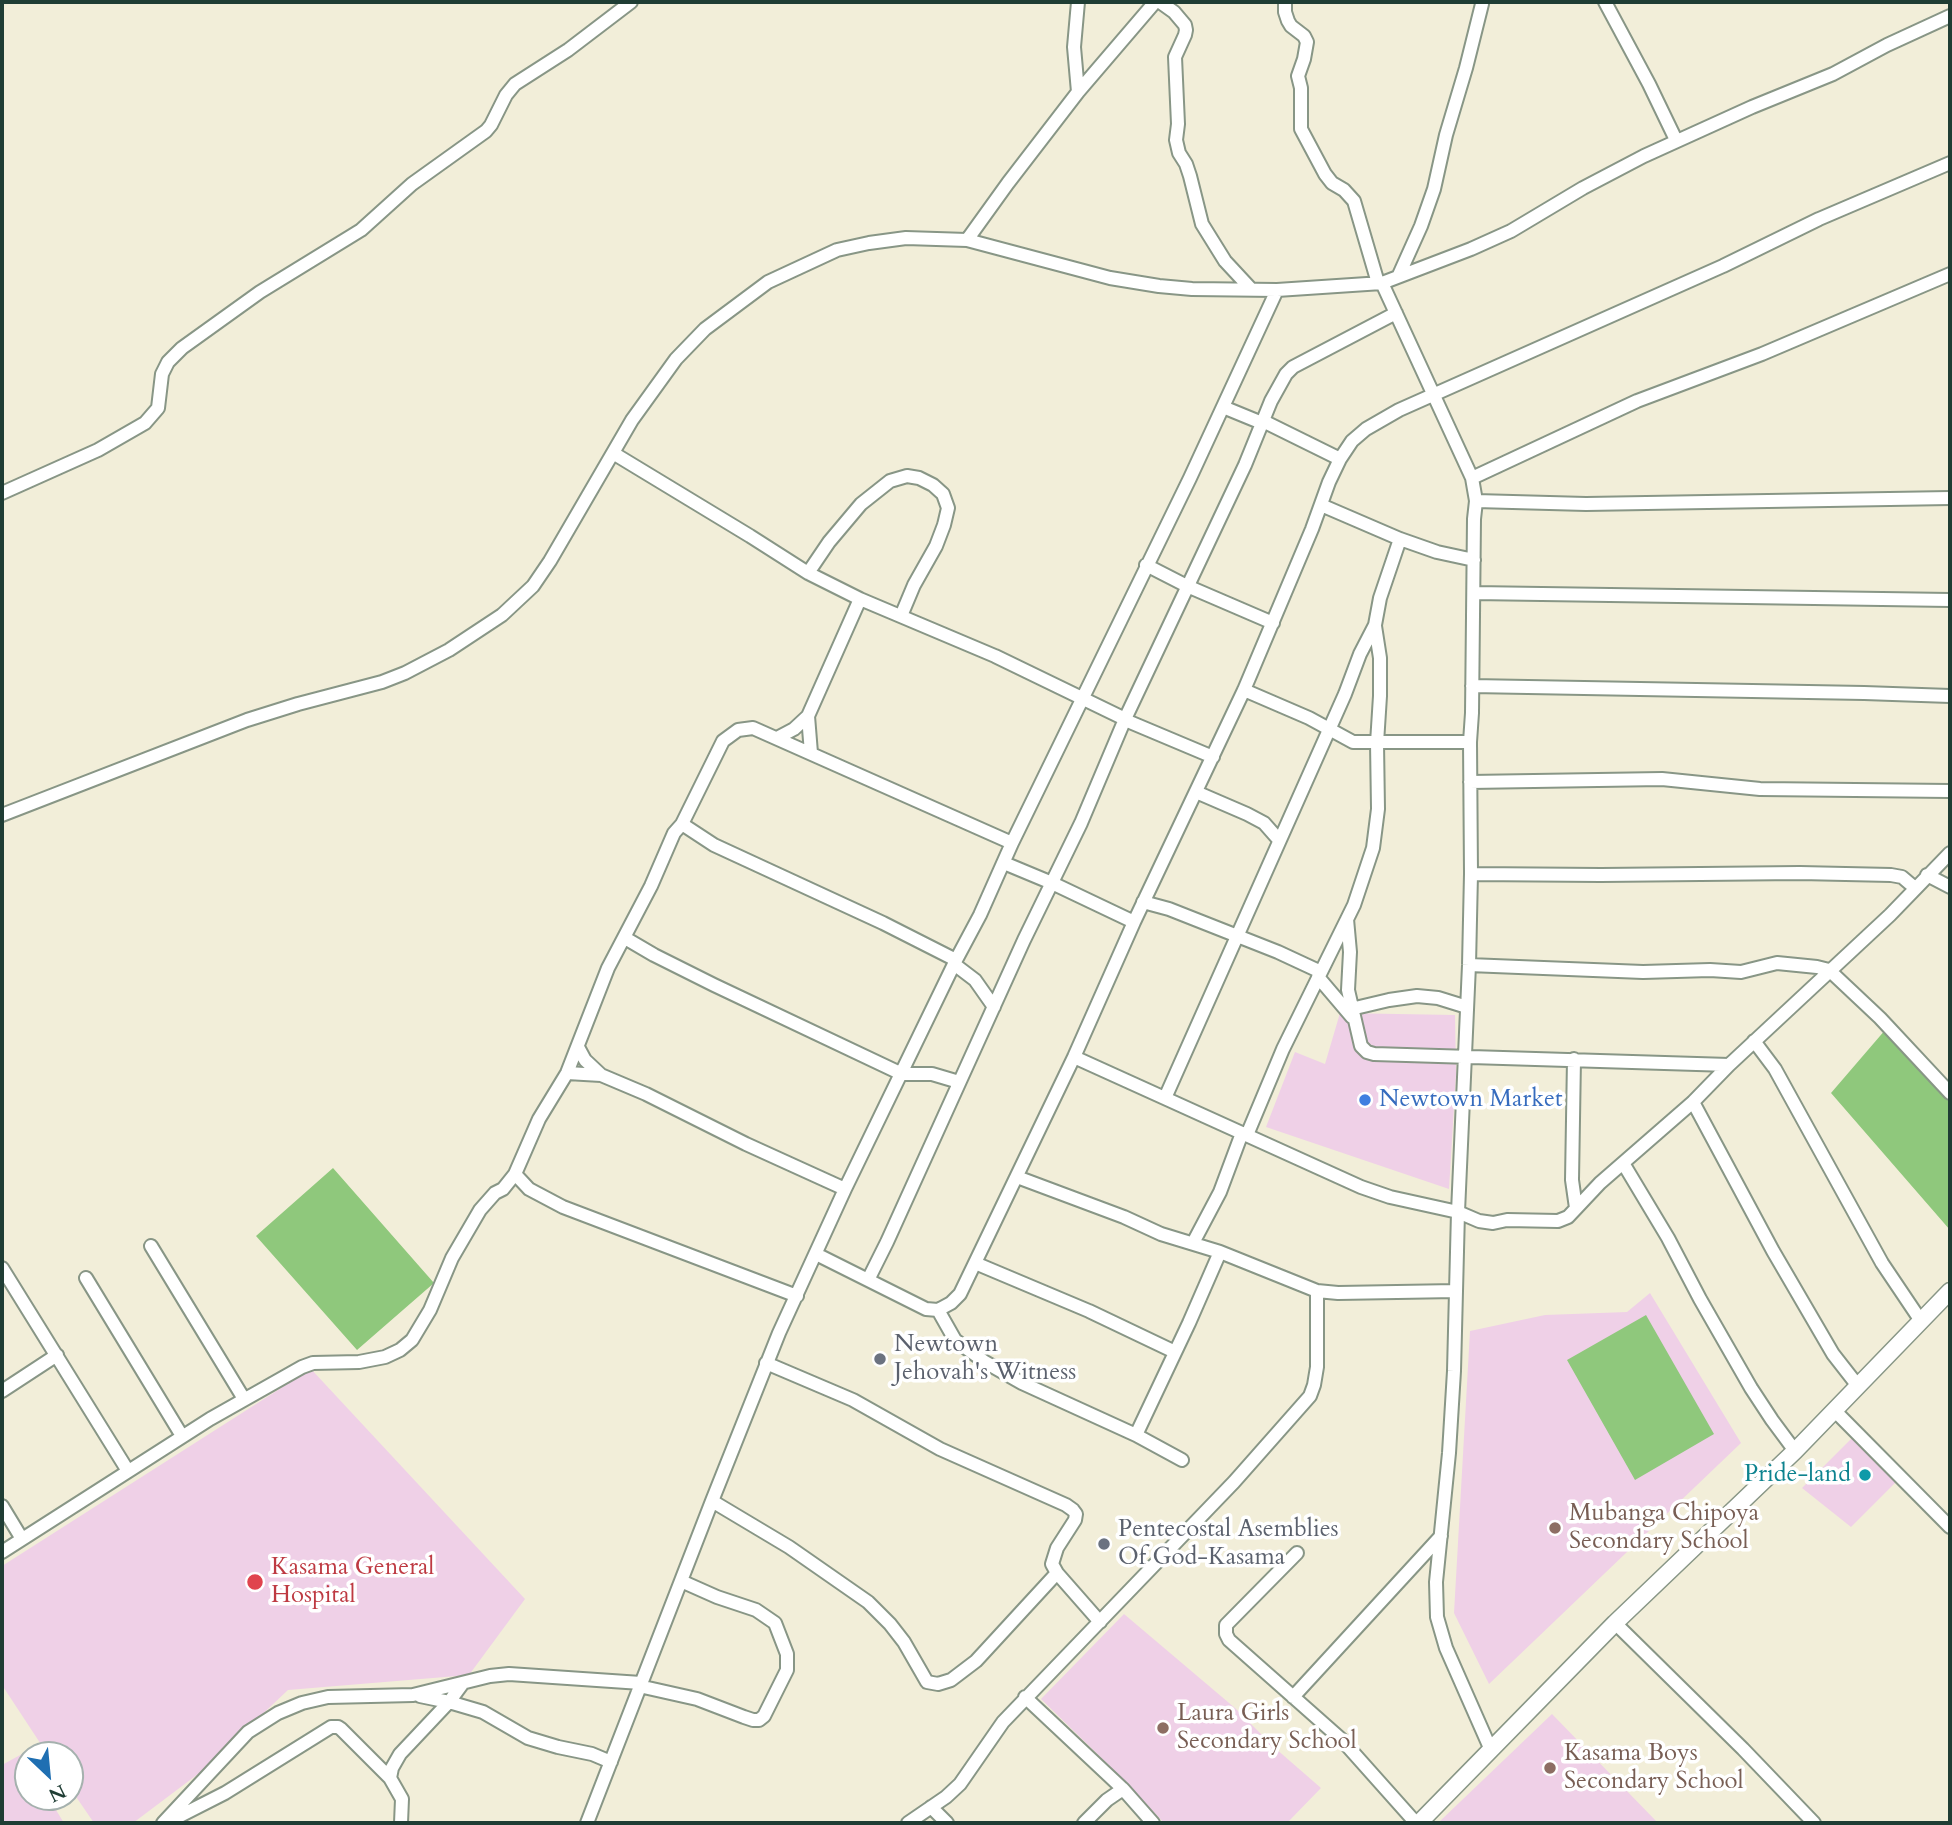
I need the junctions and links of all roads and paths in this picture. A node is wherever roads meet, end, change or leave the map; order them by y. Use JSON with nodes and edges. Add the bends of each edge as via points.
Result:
{"nodes":[{"id":1,"x":631,"y":2,"type":"edge"},
{"id":2,"x":1078,"y":2,"type":"edge"},
{"id":3,"x":1157,"y":2,"type":"edge"},
{"id":4,"x":1284,"y":2,"type":"edge"},
{"id":5,"x":1608,"y":3,"type":"edge"},
{"id":6,"x":1482,"y":4,"type":"dead end"},
{"id":7,"x":1950,"y":16,"type":"edge"},
{"id":8,"x":1078,"y":92,"type":"junction"},
{"id":9,"x":1676,"y":140,"type":"junction"},
{"id":10,"x":1950,"y":163,"type":"edge"},
{"id":11,"x":967,"y":240,"type":"junction"},
{"id":12,"x":1950,"y":274,"type":"edge"},
{"id":13,"x":1399,"y":275,"type":"junction"},
{"id":14,"x":1380,"y":283,"type":"junction"},
{"id":15,"x":1251,"y":289,"type":"junction"},
{"id":16,"x":1278,"y":290,"type":"junction"},
{"id":17,"x":1396,"y":313,"type":"junction"},
{"id":18,"x":1434,"y":395,"type":"junction"},
{"id":19,"x":1223,"y":407,"type":"junction"},
{"id":20,"x":1263,"y":422,"type":"junction"},
{"id":21,"x":613,"y":453,"type":"junction"},
{"id":22,"x":1340,"y":459,"type":"junction"},
{"id":23,"x":1472,"y":478,"type":"junction"},
{"id":24,"x":2,"y":493,"type":"edge"},
{"id":25,"x":1950,"y":498,"type":"edge"},
{"id":26,"x":1476,"y":500,"type":"junction"},
{"id":27,"x":1321,"y":505,"type":"junction"},
{"id":28,"x":1400,"y":538,"type":"junction"},
{"id":29,"x":1474,"y":560,"type":"junction"},
{"id":30,"x":1146,"y":565,"type":"junction"},
{"id":31,"x":808,"y":573,"type":"junction"},
{"id":32,"x":1187,"y":586,"type":"junction"},
{"id":33,"x":1474,"y":593,"type":"junction"},
{"id":34,"x":860,"y":599,"type":"junction"},
{"id":35,"x":1950,"y":600,"type":"edge"},
{"id":36,"x":901,"y":616,"type":"junction"},
{"id":37,"x":1273,"y":623,"type":"junction"},
{"id":38,"x":1375,"y":625,"type":"junction"},
{"id":39,"x":1472,"y":686,"type":"junction"},
{"id":40,"x":1244,"y":691,"type":"junction"},
{"id":41,"x":1950,"y":696,"type":"edge"},
{"id":42,"x":1082,"y":698,"type":"junction"},
{"id":43,"x":808,"y":716,"type":"junction"},
{"id":44,"x":1125,"y":720,"type":"junction"},
{"id":45,"x":1328,"y":728,"type":"junction"},
{"id":46,"x":777,"y":738,"type":"junction"},
{"id":47,"x":1470,"y":741,"type":"junction"},
{"id":48,"x":1377,"y":743,"type":"junction"},
{"id":49,"x":811,"y":754,"type":"junction"},
{"id":50,"x":1213,"y":757,"type":"junction"},
{"id":51,"x":1470,"y":782,"type":"junction"},
{"id":52,"x":1950,"y":791,"type":"edge"},
{"id":53,"x":1196,"y":792,"type":"junction"},
{"id":54,"x":2,"y":816,"type":"edge"},
{"id":55,"x":682,"y":824,"type":"junction"},
{"id":56,"x":1279,"y":840,"type":"junction"},
{"id":57,"x":1012,"y":843,"type":"junction"},
{"id":58,"x":1950,"y":853,"type":"edge"},
{"id":59,"x":1004,"y":863,"type":"junction"},
{"id":60,"x":1471,"y":874,"type":"junction"},
{"id":61,"x":1927,"y":875,"type":"junction"},
{"id":62,"x":1052,"y":883,"type":"junction"},
{"id":63,"x":1950,"y":887,"type":"edge"},
{"id":64,"x":1915,"y":888,"type":"junction"},
{"id":65,"x":1143,"y":902,"type":"junction"},
{"id":66,"x":1347,"y":919,"type":"junction"},
{"id":67,"x":1134,"y":922,"type":"junction"},
{"id":68,"x":1237,"y":937,"type":"junction"},
{"id":69,"x":625,"y":938,"type":"junction"},
{"id":70,"x":955,"y":962,"type":"junction"},
{"id":71,"x":1469,"y":965,"type":"junction"},
{"id":72,"x":1829,"y":970,"type":"junction"},
{"id":73,"x":1319,"y":974,"type":"junction"},
{"id":74,"x":994,"y":1007,"type":"junction"},
{"id":75,"x":1467,"y":1007,"type":"junction"},
{"id":76,"x":1352,"y":1014,"type":"junction"},
{"id":77,"x":1754,"y":1041,"type":"junction"},
{"id":78,"x":578,"y":1047,"type":"junction"},
{"id":79,"x":1074,"y":1057,"type":"junction"},
{"id":80,"x":1466,"y":1057,"type":"junction"},
{"id":81,"x":1574,"y":1059,"type":"junction"},
{"id":82,"x":1729,"y":1065,"type":"junction"},
{"id":83,"x":567,"y":1073,"type":"junction"},
{"id":84,"x":902,"y":1074,"type":"junction"},
{"id":85,"x":601,"y":1075,"type":"junction"},
{"id":86,"x":959,"y":1082,"type":"junction"},
{"id":87,"x":1950,"y":1093,"type":"edge"},
{"id":88,"x":1165,"y":1098,"type":"junction"},
{"id":89,"x":1693,"y":1102,"type":"junction"},
{"id":90,"x":1245,"y":1134,"type":"junction"},
{"id":91,"x":1623,"y":1163,"type":"junction"},
{"id":92,"x":515,"y":1174,"type":"junction"},
{"id":93,"x":1017,"y":1177,"type":"junction"},
{"id":94,"x":503,"y":1189,"type":"junction"},
{"id":95,"x":529,"y":1189,"type":"junction"},
{"id":96,"x":845,"y":1189,"type":"junction"},
{"id":97,"x":1576,"y":1208,"type":"junction"},
{"id":98,"x":1458,"y":1212,"type":"junction"},
{"id":99,"x":1192,"y":1243,"type":"junction"},
{"id":100,"x":151,"y":1246,"type":"dead end"},
{"id":101,"x":1220,"y":1252,"type":"junction"},
{"id":102,"x":816,"y":1254,"type":"junction"},
{"id":103,"x":975,"y":1263,"type":"junction"},
{"id":104,"x":2,"y":1268,"type":"edge"},
{"id":105,"x":86,"y":1278,"type":"dead end"},
{"id":106,"x":868,"y":1280,"type":"junction"},
{"id":107,"x":1317,"y":1291,"type":"junction"},
{"id":108,"x":1950,"y":1291,"type":"edge"},
{"id":109,"x":1456,"y":1292,"type":"junction"},
{"id":110,"x":797,"y":1296,"type":"junction"},
{"id":111,"x":938,"y":1310,"type":"junction"},
{"id":112,"x":1921,"y":1321,"type":"junction"},
{"id":113,"x":1175,"y":1352,"type":"junction"},
{"id":114,"x":57,"y":1355,"type":"junction"},
{"id":115,"x":766,"y":1363,"type":"junction"},
{"id":116,"x":1858,"y":1385,"type":"junction"},
{"id":117,"x":2,"y":1391,"type":"edge"},
{"id":118,"x":244,"y":1399,"type":"junction"},
{"id":119,"x":1835,"y":1409,"type":"junction"},
{"id":120,"x":1136,"y":1434,"type":"junction"},
{"id":121,"x":182,"y":1436,"type":"junction"},
{"id":122,"x":1795,"y":1451,"type":"junction"},
{"id":123,"x":1182,"y":1460,"type":"dead end"},
{"id":124,"x":128,"y":1471,"type":"junction"},
{"id":125,"x":712,"y":1501,"type":"junction"},
{"id":126,"x":2,"y":1506,"type":"edge"},
{"id":127,"x":1950,"y":1527,"type":"edge"},
{"id":128,"x":1441,"y":1536,"type":"junction"},
{"id":129,"x":22,"y":1539,"type":"junction"},
{"id":130,"x":2,"y":1552,"type":"edge"},
{"id":131,"x":1297,"y":1553,"type":"dead end"},
{"id":132,"x":1056,"y":1573,"type":"junction"},
{"id":133,"x":681,"y":1581,"type":"junction"},
{"id":134,"x":1100,"y":1622,"type":"junction"},
{"id":135,"x":1615,"y":1623,"type":"junction"},
{"id":136,"x":463,"y":1683,"type":"junction"},
{"id":137,"x":640,"y":1684,"type":"junction"},
{"id":138,"x":413,"y":1695,"type":"junction"},
{"id":139,"x":1025,"y":1697,"type":"junction"},
{"id":140,"x":1293,"y":1697,"type":"junction"},
{"id":141,"x":449,"y":1702,"type":"junction"},
{"id":142,"x":1491,"y":1750,"type":"junction"},
{"id":143,"x":611,"y":1762,"type":"junction"},
{"id":144,"x":390,"y":1778,"type":"junction"},
{"id":145,"x":1123,"y":1789,"type":"junction"},
{"id":146,"x":931,"y":1807,"type":"junction"},
{"id":147,"x":164,"y":1823,"type":"edge"},
{"id":148,"x":401,"y":1823,"type":"edge"},
{"id":149,"x":587,"y":1823,"type":"edge"},
{"id":150,"x":908,"y":1823,"type":"edge"},
{"id":151,"x":947,"y":1823,"type":"edge"},
{"id":152,"x":1084,"y":1823,"type":"edge"},
{"id":153,"x":1153,"y":1823,"type":"edge"},
{"id":154,"x":1418,"y":1823,"type":"edge"},
{"id":155,"x":1814,"y":1823,"type":"edge"}],
"edges":[{"from":1,"to":24,"type":"street","via":[[515,84],[486,131],[412,184],[361,230],[260,292],[182,348],[162,374],[158,408],[145,423],[86,456]]},
{"from":2,"to":8,"type":"street","via":[[1074,47]]},
{"from":3,"to":8,"type":"street"},
{"from":3,"to":15,"type":"street","via":[[1185,25],[1175,57],[1176,140],[1202,224]]},
{"from":4,"to":14,"type":"street","via":[[1288,21],[1307,42],[1298,76],[1301,129],[1325,174],[1354,201]]},
{"from":5,"to":9,"type":"street"},
{"from":6,"to":13,"type":"street","via":[[1434,188]]},
{"from":7,"to":9,"type":"street","via":[[1833,74]]},
{"from":8,"to":11,"type":"street"},
{"from":9,"to":13,"type":"street","via":[[1511,231]]},
{"from":10,"to":18,"type":"street"},
{"from":11,"to":15,"type":"street","via":[[1110,278],[1159,286]]},
{"from":11,"to":21,"type":"street","via":[[906,239],[848,247],[768,282],[705,329],[676,359]]},
{"from":12,"to":23,"type":"street","via":[[1637,401]]},
{"from":13,"to":14,"type":"street"},
{"from":14,"to":16,"type":"street"},
{"from":14,"to":17,"type":"street"},
{"from":15,"to":16,"type":"street"},
{"from":16,"to":19,"type":"street"},
{"from":17,"to":18,"type":"street"},
{"from":17,"to":20,"type":"street","via":[[1293,368]]},
{"from":18,"to":22,"type":"street","via":[[1366,429]]},
{"from":18,"to":23,"type":"street"},
{"from":19,"to":20,"type":"street"},
{"from":19,"to":30,"type":"street"},
{"from":20,"to":22,"type":"street"},
{"from":20,"to":32,"type":"street"},
{"from":21,"to":31,"type":"street"},
{"from":21,"to":54,"type":"street","via":[[533,586],[502,615],[449,650],[382,682],[247,720]]},
{"from":22,"to":27,"type":"street"},
{"from":23,"to":26,"type":"street"},
{"from":25,"to":26,"type":"street","via":[[1586,504]]},
{"from":26,"to":29,"type":"street"},
{"from":27,"to":28,"type":"street"},
{"from":27,"to":37,"type":"street"},
{"from":28,"to":29,"type":"street"},
{"from":28,"to":38,"type":"street"},
{"from":29,"to":33,"type":"street"},
{"from":30,"to":32,"type":"street"},
{"from":30,"to":42,"type":"street"},
{"from":31,"to":34,"type":"street"},
{"from":31,"to":36,"type":"street","via":[[861,504],[890,481],[919,478],[943,494],[948,508],[936,546]]},
{"from":32,"to":37,"type":"street"},
{"from":32,"to":44,"type":"street"},
{"from":33,"to":35,"type":"street"},
{"from":33,"to":39,"type":"street"},
{"from":34,"to":36,"type":"street"},
{"from":34,"to":43,"type":"street"},
{"from":36,"to":42,"type":"street"},
{"from":37,"to":40,"type":"street"},
{"from":38,"to":45,"type":"street"},
{"from":38,"to":48,"type":"street","via":[[1380,667]]},
{"from":39,"to":41,"type":"street"},
{"from":39,"to":47,"type":"street"},
{"from":40,"to":45,"type":"street"},
{"from":40,"to":50,"type":"street"},
{"from":42,"to":44,"type":"street"},
{"from":42,"to":57,"type":"street"},
{"from":43,"to":46,"type":"street"},
{"from":43,"to":49,"type":"street"},
{"from":44,"to":50,"type":"street"},
{"from":44,"to":62,"type":"street"},
{"from":45,"to":48,"type":"street","via":[[1353,742]]},
{"from":45,"to":56,"type":"street"},
{"from":46,"to":49,"type":"street"},
{"from":46,"to":55,"type":"street","via":[[753,728],[727,737]]},
{"from":47,"to":48,"type":"street"},
{"from":47,"to":51,"type":"street"},
{"from":48,"to":66,"type":"street","via":[[1376,829],[1366,872]]},
{"from":49,"to":57,"type":"street"},
{"from":50,"to":53,"type":"street"},
{"from":51,"to":52,"type":"street","via":[[1662,779],[1760,789]]},
{"from":51,"to":60,"type":"street"},
{"from":53,"to":56,"type":"street","via":[[1256,819]]},
{"from":53,"to":65,"type":"street"},
{"from":55,"to":69,"type":"street"},
{"from":55,"to":70,"type":"street","via":[[714,845],[883,923]]},
{"from":56,"to":68,"type":"street"},
{"from":57,"to":59,"type":"street"},
{"from":58,"to":61,"type":"street"},
{"from":59,"to":62,"type":"street"},
{"from":59,"to":70,"type":"street"},
{"from":60,"to":64,"type":"street","via":[[1891,875]]},
{"from":60,"to":71,"type":"street"},
{"from":61,"to":63,"type":"street"},
{"from":61,"to":64,"type":"street"},
{"from":62,"to":67,"type":"street"},
{"from":62,"to":74,"type":"street"},
{"from":64,"to":72,"type":"street"},
{"from":65,"to":67,"type":"street"},
{"from":65,"to":68,"type":"street"},
{"from":66,"to":73,"type":"street"},
{"from":66,"to":76,"type":"street"},
{"from":67,"to":79,"type":"street"},
{"from":68,"to":73,"type":"street"},
{"from":68,"to":88,"type":"street"},
{"from":69,"to":78,"type":"street","via":[[608,968]]},
{"from":69,"to":84,"type":"street"},
{"from":70,"to":74,"type":"street"},
{"from":70,"to":84,"type":"street"},
{"from":71,"to":72,"type":"street","via":[[1741,972],[1795,963]]},
{"from":71,"to":75,"type":"street"},
{"from":72,"to":77,"type":"street"},
{"from":72,"to":87,"type":"street"},
{"from":73,"to":76,"type":"street"},
{"from":73,"to":90,"type":"street"},
{"from":74,"to":86,"type":"street"},
{"from":75,"to":76,"type":"street","via":[[1417,996],[1389,1000]]},
{"from":75,"to":80,"type":"street"},
{"from":76,"to":80,"type":"street","via":[[1367,1052]]},
{"from":77,"to":82,"type":"street"},
{"from":77,"to":112,"type":"street","via":[[1775,1069],[1882,1263]]},
{"from":78,"to":83,"type":"street"},
{"from":78,"to":85,"type":"street"},
{"from":79,"to":88,"type":"street"},
{"from":79,"to":93,"type":"street"},
{"from":80,"to":81,"type":"street"},
{"from":80,"to":98,"type":"street"},
{"from":81,"to":82,"type":"street"},
{"from":81,"to":97,"type":"street","via":[[1572,1180]]},
{"from":82,"to":89,"type":"street"},
{"from":83,"to":85,"type":"street"},
{"from":83,"to":92,"type":"street","via":[[539,1119]]},
{"from":84,"to":86,"type":"street","via":[[932,1074]]},
{"from":84,"to":96,"type":"street"},
{"from":85,"to":96,"type":"street"},
{"from":86,"to":106,"type":"street"},
{"from":88,"to":90,"type":"street"},
{"from":89,"to":91,"type":"street"},
{"from":89,"to":116,"type":"street","via":[[1767,1241],[1833,1354]]},
{"from":90,"to":98,"type":"street","via":[[1360,1187]]},
{"from":90,"to":99,"type":"street"},
{"from":91,"to":97,"type":"street"},
{"from":91,"to":122,"type":"street","via":[[1745,1377]]},
{"from":92,"to":94,"type":"street"},
{"from":92,"to":95,"type":"street"},
{"from":93,"to":99,"type":"street"},
{"from":93,"to":103,"type":"street"},
{"from":94,"to":95,"type":"street"},
{"from":94,"to":118,"type":"street","via":[[488,1200],[467,1231],[430,1310],[412,1340],[400,1350],[372,1360],[313,1363]]},
{"from":95,"to":110,"type":"street","via":[[564,1208]]},
{"from":96,"to":102,"type":"street"},
{"from":97,"to":98,"type":"street","via":[[1558,1221],[1493,1223]]},
{"from":98,"to":109,"type":"street"},
{"from":99,"to":101,"type":"street"},
{"from":100,"to":118,"type":"street"},
{"from":101,"to":107,"type":"street"},
{"from":101,"to":113,"type":"street"},
{"from":102,"to":106,"type":"street"},
{"from":102,"to":110,"type":"street"},
{"from":103,"to":111,"type":"street","via":[[960,1294]]},
{"from":103,"to":113,"type":"street"},
{"from":104,"to":114,"type":"street"},
{"from":105,"to":121,"type":"street"},
{"from":106,"to":111,"type":"street","via":[[926,1309]]},
{"from":107,"to":109,"type":"street"},
{"from":107,"to":134,"type":"street","via":[[1317,1367],[1310,1396]]},
{"from":108,"to":112,"type":"main road"},
{"from":109,"to":128,"type":"street"},
{"from":110,"to":115,"type":"street"},
{"from":111,"to":120,"type":"street","via":[[955,1340],[985,1362]]},
{"from":112,"to":116,"type":"main road"},
{"from":113,"to":120,"type":"street"},
{"from":114,"to":117,"type":"street"},
{"from":114,"to":124,"type":"street"},
{"from":115,"to":125,"type":"street"},
{"from":115,"to":132,"type":"street","via":[[853,1400],[940,1450],[1073,1510],[1075,1520],[1053,1557]]},
{"from":116,"to":119,"type":"main road"},
{"from":118,"to":121,"type":"street"},
{"from":119,"to":122,"type":"main road"},
{"from":119,"to":127,"type":"street"},
{"from":120,"to":123,"type":"street"},
{"from":121,"to":124,"type":"street"},
{"from":122,"to":135,"type":"main road"},
{"from":124,"to":129,"type":"street"},
{"from":125,"to":132,"type":"street","via":[[867,1602],[904,1642],[927,1682],[951,1680],[976,1661]]},
{"from":125,"to":133,"type":"street"},
{"from":126,"to":129,"type":"street"},
{"from":128,"to":140,"type":"street"},
{"from":128,"to":142,"type":"street","via":[[1437,1617]]},
{"from":129,"to":130,"type":"street"},
{"from":131,"to":140,"type":"street","via":[[1226,1625],[1229,1640]]},
{"from":132,"to":134,"type":"street"},
{"from":133,"to":137,"type":"street"},
{"from":133,"to":137,"type":"street","via":[[756,1609],[775,1623],[788,1654],[787,1670],[759,1720]]},
{"from":134,"to":139,"type":"street"},
{"from":135,"to":142,"type":"main road"},
{"from":135,"to":155,"type":"street"},
{"from":136,"to":137,"type":"street","via":[[509,1674]]},
{"from":136,"to":138,"type":"street"},
{"from":136,"to":141,"type":"street"},
{"from":137,"to":143,"type":"street"},
{"from":138,"to":141,"type":"street"},
{"from":138,"to":147,"type":"street","via":[[328,1697],[278,1713],[235,1744]]},
{"from":139,"to":145,"type":"street"},
{"from":139,"to":146,"type":"street","via":[[960,1784]]},
{"from":140,"to":154,"type":"street","via":[[1342,1740]]},
{"from":141,"to":143,"type":"street","via":[[482,1712],[528,1738]]},
{"from":141,"to":144,"type":"street","via":[[400,1754]]},
{"from":142,"to":154,"type":"main road"},
{"from":143,"to":149,"type":"street"},
{"from":144,"to":147,"type":"street","via":[[341,1729],[331,1727],[225,1793]]},
{"from":144,"to":148,"type":"street","via":[[402,1799]]},
{"from":145,"to":152,"type":"street"},
{"from":145,"to":153,"type":"street"},
{"from":146,"to":150,"type":"street"},
{"from":146,"to":151,"type":"street"}]}
